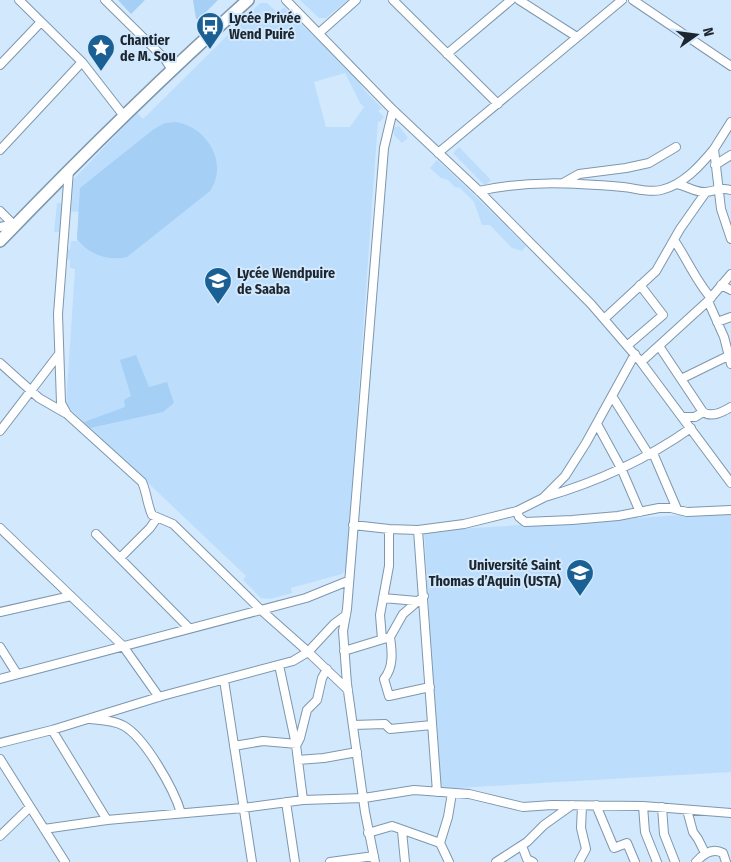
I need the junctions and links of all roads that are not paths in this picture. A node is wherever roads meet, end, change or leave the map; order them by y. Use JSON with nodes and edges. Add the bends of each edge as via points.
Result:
{"nodes":[{"id":1,"x":19,"y":0,"type":"edge"},
{"id":2,"x":105,"y":0,"type":"edge"},
{"id":3,"x":239,"y":0,"type":"edge"},
{"id":4,"x":248,"y":0,"type":"edge"},
{"id":5,"x":286,"y":0,"type":"edge"},
{"id":6,"x":356,"y":0,"type":"edge"},
{"id":7,"x":393,"y":0,"type":"edge"},
{"id":8,"x":511,"y":0,"type":"edge"},
{"id":9,"x":519,"y":0,"type":"edge"},
{"id":10,"x":622,"y":0,"type":"edge"},
{"id":11,"x":633,"y":0,"type":"edge"},
{"id":12,"x":41,"y":22,"type":"junction"},
{"id":13,"x":319,"y":33,"type":"junction"},
{"id":14,"x":577,"y":38,"type":"junction"},
{"id":15,"x":447,"y":54,"type":"junction"},
{"id":16,"x":82,"y":62,"type":"junction"},
{"id":17,"x":0,"y":65,"type":"edge"},
{"id":18,"x":731,"y":66,"type":"edge"},
{"id":19,"x":170,"y":67,"type":"junction"},
{"id":20,"x":498,"y":104,"type":"junction"},
{"id":21,"x":393,"y":110,"type":"junction"},
{"id":22,"x":124,"y":116,"type":"junction"},
{"id":23,"x":731,"y":122,"type":"edge"},
{"id":24,"x":676,"y":147,"type":"dead end"},
{"id":25,"x":714,"y":149,"type":"junction"},
{"id":26,"x":0,"y":150,"type":"edge"},
{"id":27,"x":438,"y":153,"type":"junction"},
{"id":28,"x":729,"y":159,"type":"edge"},
{"id":29,"x":715,"y":165,"type":"junction"},
{"id":30,"x":69,"y":170,"type":"junction"},
{"id":31,"x":564,"y":183,"type":"junction"},
{"id":32,"x":677,"y":184,"type":"junction"},
{"id":33,"x":718,"y":188,"type":"junction"},
{"id":34,"x":731,"y":190,"type":"edge"},
{"id":35,"x":479,"y":191,"type":"junction"},
{"id":36,"x":706,"y":192,"type":"junction"},
{"id":37,"x":0,"y":210,"type":"edge"},
{"id":38,"x":14,"y":225,"type":"junction"},
{"id":39,"x":0,"y":227,"type":"edge"},
{"id":40,"x":731,"y":239,"type":"edge"},
{"id":41,"x":674,"y":240,"type":"junction"},
{"id":42,"x":0,"y":241,"type":"edge"},
{"id":43,"x":731,"y":274,"type":"edge"},
{"id":44,"x":640,"y":285,"type":"junction"},
{"id":45,"x":720,"y":285,"type":"junction"},
{"id":46,"x":731,"y":290,"type":"edge"},
{"id":47,"x":709,"y":300,"type":"junction"},
{"id":48,"x":731,"y":317,"type":"edge"},
{"id":49,"x":604,"y":318,"type":"junction"},
{"id":50,"x":717,"y":322,"type":"junction"},
{"id":51,"x":727,"y":336,"type":"edge"},
{"id":52,"x":628,"y":346,"type":"junction"},
{"id":53,"x":659,"y":346,"type":"junction"},
{"id":54,"x":59,"y":354,"type":"junction"},
{"id":55,"x":635,"y":354,"type":"junction"},
{"id":56,"x":730,"y":360,"type":"edge"},
{"id":57,"x":641,"y":362,"type":"junction"},
{"id":58,"x":0,"y":363,"type":"edge"},
{"id":59,"x":681,"y":379,"type":"junction"},
{"id":60,"x":31,"y":392,"type":"junction"},
{"id":61,"x":612,"y":396,"type":"junction"},
{"id":62,"x":731,"y":407,"type":"edge"},
{"id":63,"x":703,"y":412,"type":"junction"},
{"id":64,"x":67,"y":414,"type":"junction"},
{"id":65,"x":683,"y":417,"type":"junction"},
{"id":66,"x":597,"y":424,"type":"junction"},
{"id":67,"x":691,"y":428,"type":"junction"},
{"id":68,"x":0,"y":431,"type":"edge"},
{"id":69,"x":651,"y":454,"type":"junction"},
{"id":70,"x":622,"y":468,"type":"junction"},
{"id":71,"x":731,"y":482,"type":"edge"},
{"id":72,"x":543,"y":498,"type":"junction"},
{"id":73,"x":676,"y":509,"type":"junction"},
{"id":74,"x":731,"y":510,"type":"edge"},
{"id":75,"x":517,"y":511,"type":"junction"},
{"id":76,"x":640,"y":512,"type":"junction"},
{"id":77,"x":157,"y":518,"type":"junction"},
{"id":78,"x":353,"y":525,"type":"junction"},
{"id":79,"x":0,"y":528,"type":"edge"},
{"id":80,"x":388,"y":529,"type":"junction"},
{"id":81,"x":418,"y":530,"type":"junction"},
{"id":82,"x":96,"y":534,"type":"dead end"},
{"id":83,"x":120,"y":558,"type":"junction"},
{"id":84,"x":348,"y":581,"type":"junction"},
{"id":85,"x":71,"y":596,"type":"junction"},
{"id":86,"x":424,"y":596,"type":"junction"},
{"id":87,"x":383,"y":598,"type":"junction"},
{"id":88,"x":417,"y":601,"type":"junction"},
{"id":89,"x":261,"y":610,"type":"junction"},
{"id":90,"x":0,"y":612,"type":"edge"},
{"id":91,"x":346,"y":615,"type":"junction"},
{"id":92,"x":189,"y":628,"type":"junction"},
{"id":93,"x":386,"y":638,"type":"junction"},
{"id":94,"x":123,"y":646,"type":"junction"},
{"id":95,"x":0,"y":647,"type":"edge"},
{"id":96,"x":344,"y":651,"type":"junction"},
{"id":97,"x":308,"y":652,"type":"junction"},
{"id":98,"x":279,"y":665,"type":"junction"},
{"id":99,"x":327,"y":669,"type":"junction"},
{"id":100,"x":17,"y":674,"type":"junction"},
{"id":101,"x":0,"y":679,"type":"edge"},
{"id":102,"x":224,"y":680,"type":"junction"},
{"id":103,"x":430,"y":687,"type":"junction"},
{"id":104,"x":348,"y":690,"type":"junction"},
{"id":105,"x":159,"y":697,"type":"junction"},
{"id":106,"x":88,"y":718,"type":"junction"},
{"id":107,"x":353,"y":725,"type":"junction"},
{"id":108,"x":432,"y":725,"type":"junction"},
{"id":109,"x":52,"y":730,"type":"junction"},
{"id":110,"x":0,"y":743,"type":"edge"},
{"id":111,"x":296,"y":745,"type":"junction"},
{"id":112,"x":234,"y":746,"type":"junction"},
{"id":113,"x":357,"y":752,"type":"junction"},
{"id":114,"x":0,"y":760,"type":"edge"},
{"id":115,"x":298,"y":760,"type":"junction"},
{"id":116,"x":437,"y":792,"type":"junction"},
{"id":117,"x":452,"y":792,"type":"junction"},
{"id":118,"x":364,"y":798,"type":"junction"},
{"id":119,"x":303,"y":800,"type":"junction"},
{"id":120,"x":286,"y":802,"type":"junction"},
{"id":121,"x":596,"y":805,"type":"junction"},
{"id":122,"x":572,"y":806,"type":"junction"},
{"id":123,"x":582,"y":806,"type":"junction"},
{"id":124,"x":643,"y":806,"type":"junction"},
{"id":125,"x":30,"y":807,"type":"junction"},
{"id":126,"x":662,"y":807,"type":"junction"},
{"id":127,"x":243,"y":808,"type":"junction"},
{"id":128,"x":687,"y":810,"type":"junction"},
{"id":129,"x":181,"y":813,"type":"junction"},
{"id":130,"x":731,"y":813,"type":"edge"},
{"id":131,"x":107,"y":820,"type":"junction"},
{"id":132,"x":44,"y":830,"type":"junction"},
{"id":133,"x":402,"y":831,"type":"junction"},
{"id":134,"x":368,"y":833,"type":"junction"},
{"id":135,"x":0,"y":836,"type":"edge"},
{"id":136,"x":440,"y":843,"type":"junction"},
{"id":137,"x":522,"y":846,"type":"junction"},
{"id":138,"x":705,"y":853,"type":"junction"},
{"id":139,"x":727,"y":858,"type":"edge"},
{"id":140,"x":374,"y":859,"type":"edge"},
{"id":141,"x":501,"y":861,"type":"edge"},
{"id":142,"x":65,"y":862,"type":"edge"},
{"id":143,"x":252,"y":862,"type":"edge"},
{"id":144,"x":295,"y":862,"type":"edge"},
{"id":145,"x":330,"y":862,"type":"edge"},
{"id":146,"x":405,"y":862,"type":"edge"},
{"id":147,"x":449,"y":862,"type":"edge"},
{"id":148,"x":533,"y":862,"type":"edge"},
{"id":149,"x":579,"y":862,"type":"edge"},
{"id":150,"x":635,"y":862,"type":"edge"},
{"id":151,"x":657,"y":862,"type":"edge"},
{"id":152,"x":675,"y":862,"type":"edge"},
{"id":153,"x":696,"y":862,"type":"edge"}],
"edges":[{"from":1,"to":12,"type":"street"},
{"from":2,"to":19,"type":"street"},
{"from":3,"to":19,"type":"street"},
{"from":4,"to":22,"type":"street"},
{"from":5,"to":13,"type":"street"},
{"from":6,"to":13,"type":"street"},
{"from":7,"to":15,"type":"street"},
{"from":8,"to":15,"type":"street"},
{"from":9,"to":14,"type":"street"},
{"from":10,"to":14,"type":"street"},
{"from":11,"to":18,"type":"street"},
{"from":12,"to":16,"type":"street"},
{"from":12,"to":17,"type":"street"},
{"from":13,"to":21,"type":"street"},
{"from":14,"to":20,"type":"street"},
{"from":15,"to":20,"type":"street"},
{"from":16,"to":22,"type":"street"},
{"from":16,"to":26,"type":"street"},
{"from":19,"to":22,"type":"street"},
{"from":20,"to":27,"type":"street"},
{"from":21,"to":27,"type":"street"},
{"from":21,"to":78,"type":"street","via":[[384,148]]},
{"from":22,"to":30,"type":"street"},
{"from":23,"to":25,"type":"street"},
{"from":24,"to":31,"type":"street","via":[[649,163],[579,174]]},
{"from":25,"to":29,"type":"street"},
{"from":25,"to":32,"type":"street"},
{"from":27,"to":35,"type":"street"},
{"from":28,"to":29,"type":"street"},
{"from":29,"to":33,"type":"street"},
{"from":30,"to":38,"type":"street"},
{"from":30,"to":54,"type":"street","via":[[58,314]]},
{"from":31,"to":32,"type":"street","via":[[651,191]]},
{"from":31,"to":35,"type":"street","via":[[517,184]]},
{"from":32,"to":36,"type":"street"},
{"from":33,"to":34,"type":"street"},
{"from":33,"to":36,"type":"street"},
{"from":33,"to":40,"type":"street"},
{"from":35,"to":49,"type":"street"},
{"from":36,"to":41,"type":"street"},
{"from":37,"to":38,"type":"street"},
{"from":38,"to":39,"type":"street"},
{"from":38,"to":42,"type":"street"},
{"from":41,"to":44,"type":"street","via":[[656,271]]},
{"from":41,"to":47,"type":"street"},
{"from":43,"to":45,"type":"street"},
{"from":44,"to":49,"type":"street"},
{"from":44,"to":52,"type":"street","via":[[663,315]]},
{"from":45,"to":46,"type":"street"},
{"from":45,"to":47,"type":"street"},
{"from":47,"to":50,"type":"street"},
{"from":47,"to":53,"type":"street"},
{"from":48,"to":50,"type":"street"},
{"from":49,"to":52,"type":"street"},
{"from":50,"to":51,"type":"street"},
{"from":51,"to":56,"type":"street"},
{"from":52,"to":55,"type":"street"},
{"from":53,"to":57,"type":"street"},
{"from":53,"to":59,"type":"street"},
{"from":54,"to":60,"type":"street"},
{"from":54,"to":64,"type":"street","via":[[62,403]]},
{"from":55,"to":57,"type":"street"},
{"from":55,"to":61,"type":"street"},
{"from":56,"to":59,"type":"street"},
{"from":57,"to":65,"type":"street"},
{"from":58,"to":60,"type":"street"},
{"from":59,"to":63,"type":"street"},
{"from":60,"to":64,"type":"street"},
{"from":60,"to":68,"type":"street"},
{"from":61,"to":66,"type":"street"},
{"from":61,"to":69,"type":"street"},
{"from":62,"to":63,"type":"street","via":[[710,415]]},
{"from":63,"to":65,"type":"street","via":[[695,418]]},
{"from":64,"to":77,"type":"street","via":[[142,482],[149,509]]},
{"from":65,"to":67,"type":"street"},
{"from":66,"to":70,"type":"street"},
{"from":66,"to":72,"type":"street","via":[[565,476]]},
{"from":67,"to":69,"type":"street"},
{"from":67,"to":71,"type":"street"},
{"from":69,"to":70,"type":"street"},
{"from":69,"to":73,"type":"street"},
{"from":70,"to":72,"type":"street"},
{"from":70,"to":76,"type":"street"},
{"from":72,"to":75,"type":"street"},
{"from":73,"to":74,"type":"street","via":[[686,512]]},
{"from":73,"to":76,"type":"street"},
{"from":75,"to":76,"type":"street","via":[[525,522]]},
{"from":75,"to":81,"type":"street","via":[[464,524]]},
{"from":77,"to":83,"type":"street"},
{"from":77,"to":89,"type":"street","via":[[173,524]]},
{"from":78,"to":80,"type":"street"},
{"from":78,"to":84,"type":"street"},
{"from":79,"to":85,"type":"street"},
{"from":80,"to":81,"type":"street"},
{"from":80,"to":87,"type":"street","via":[[389,566]]},
{"from":81,"to":86,"type":"street"},
{"from":82,"to":83,"type":"street"},
{"from":83,"to":92,"type":"street"},
{"from":84,"to":89,"type":"street","via":[[306,598]]},
{"from":84,"to":91,"type":"street"},
{"from":85,"to":90,"type":"street"},
{"from":85,"to":94,"type":"street"},
{"from":86,"to":88,"type":"street"},
{"from":86,"to":103,"type":"street"},
{"from":87,"to":88,"type":"street"},
{"from":87,"to":93,"type":"street","via":[[380,615]]},
{"from":88,"to":93,"type":"street"},
{"from":89,"to":92,"type":"street"},
{"from":89,"to":97,"type":"street"},
{"from":91,"to":96,"type":"street"},
{"from":91,"to":97,"type":"street"},
{"from":92,"to":94,"type":"street"},
{"from":93,"to":96,"type":"street"},
{"from":93,"to":103,"type":"street","via":[[391,666],[384,679],[388,695],[392,697]]},
{"from":94,"to":100,"type":"street"},
{"from":94,"to":105,"type":"street"},
{"from":95,"to":100,"type":"street"},
{"from":96,"to":104,"type":"street"},
{"from":97,"to":98,"type":"street"},
{"from":97,"to":99,"type":"street"},
{"from":98,"to":102,"type":"street"},
{"from":98,"to":111,"type":"street"},
{"from":99,"to":104,"type":"street"},
{"from":99,"to":111,"type":"street","via":[[317,700],[307,710]]},
{"from":100,"to":101,"type":"street"},
{"from":102,"to":105,"type":"street"},
{"from":102,"to":112,"type":"street"},
{"from":103,"to":108,"type":"street"},
{"from":104,"to":107,"type":"street"},
{"from":105,"to":106,"type":"street"},
{"from":106,"to":109,"type":"street"},
{"from":106,"to":129,"type":"street","via":[[123,725],[140,738],[167,781]]},
{"from":107,"to":108,"type":"street","via":[[386,724],[390,729]]},
{"from":107,"to":113,"type":"street"},
{"from":108,"to":116,"type":"street"},
{"from":109,"to":110,"type":"street"},
{"from":109,"to":131,"type":"street"},
{"from":111,"to":112,"type":"street","via":[[263,741]]},
{"from":111,"to":115,"type":"street"},
{"from":112,"to":127,"type":"street"},
{"from":113,"to":115,"type":"street"},
{"from":113,"to":118,"type":"street"},
{"from":114,"to":125,"type":"street"},
{"from":115,"to":119,"type":"street"},
{"from":116,"to":117,"type":"street"},
{"from":116,"to":118,"type":"street","via":[[414,790]]},
{"from":117,"to":122,"type":"street","via":[[523,808]]},
{"from":117,"to":136,"type":"street"},
{"from":118,"to":119,"type":"street"},
{"from":118,"to":134,"type":"street"},
{"from":119,"to":120,"type":"street"},
{"from":120,"to":127,"type":"street"},
{"from":120,"to":144,"type":"street"},
{"from":121,"to":123,"type":"street"},
{"from":121,"to":124,"type":"street"},
{"from":121,"to":150,"type":"street","via":[[614,848],[626,843]]},
{"from":122,"to":123,"type":"street"},
{"from":122,"to":137,"type":"street","via":[[544,825]]},
{"from":123,"to":149,"type":"street","via":[[581,828],[586,849]]},
{"from":124,"to":126,"type":"street"},
{"from":124,"to":151,"type":"street","via":[[645,832]]},
{"from":125,"to":132,"type":"street"},
{"from":125,"to":135,"type":"street"},
{"from":126,"to":128,"type":"street"},
{"from":126,"to":152,"type":"street","via":[[664,834]]},
{"from":127,"to":129,"type":"street"},
{"from":127,"to":143,"type":"street"},
{"from":128,"to":130,"type":"street"},
{"from":128,"to":138,"type":"street","via":[[692,832]]},
{"from":129,"to":131,"type":"street"},
{"from":131,"to":132,"type":"street"},
{"from":132,"to":142,"type":"street"},
{"from":133,"to":134,"type":"street","via":[[388,826]]},
{"from":133,"to":136,"type":"street"},
{"from":133,"to":146,"type":"street"},
{"from":134,"to":140,"type":"street"},
{"from":136,"to":147,"type":"street"},
{"from":137,"to":141,"type":"street"},
{"from":137,"to":148,"type":"street","via":[[527,859]]},
{"from":138,"to":139,"type":"street","via":[[717,851]]},
{"from":138,"to":153,"type":"street"},
{"from":140,"to":145,"type":"street"}]}
